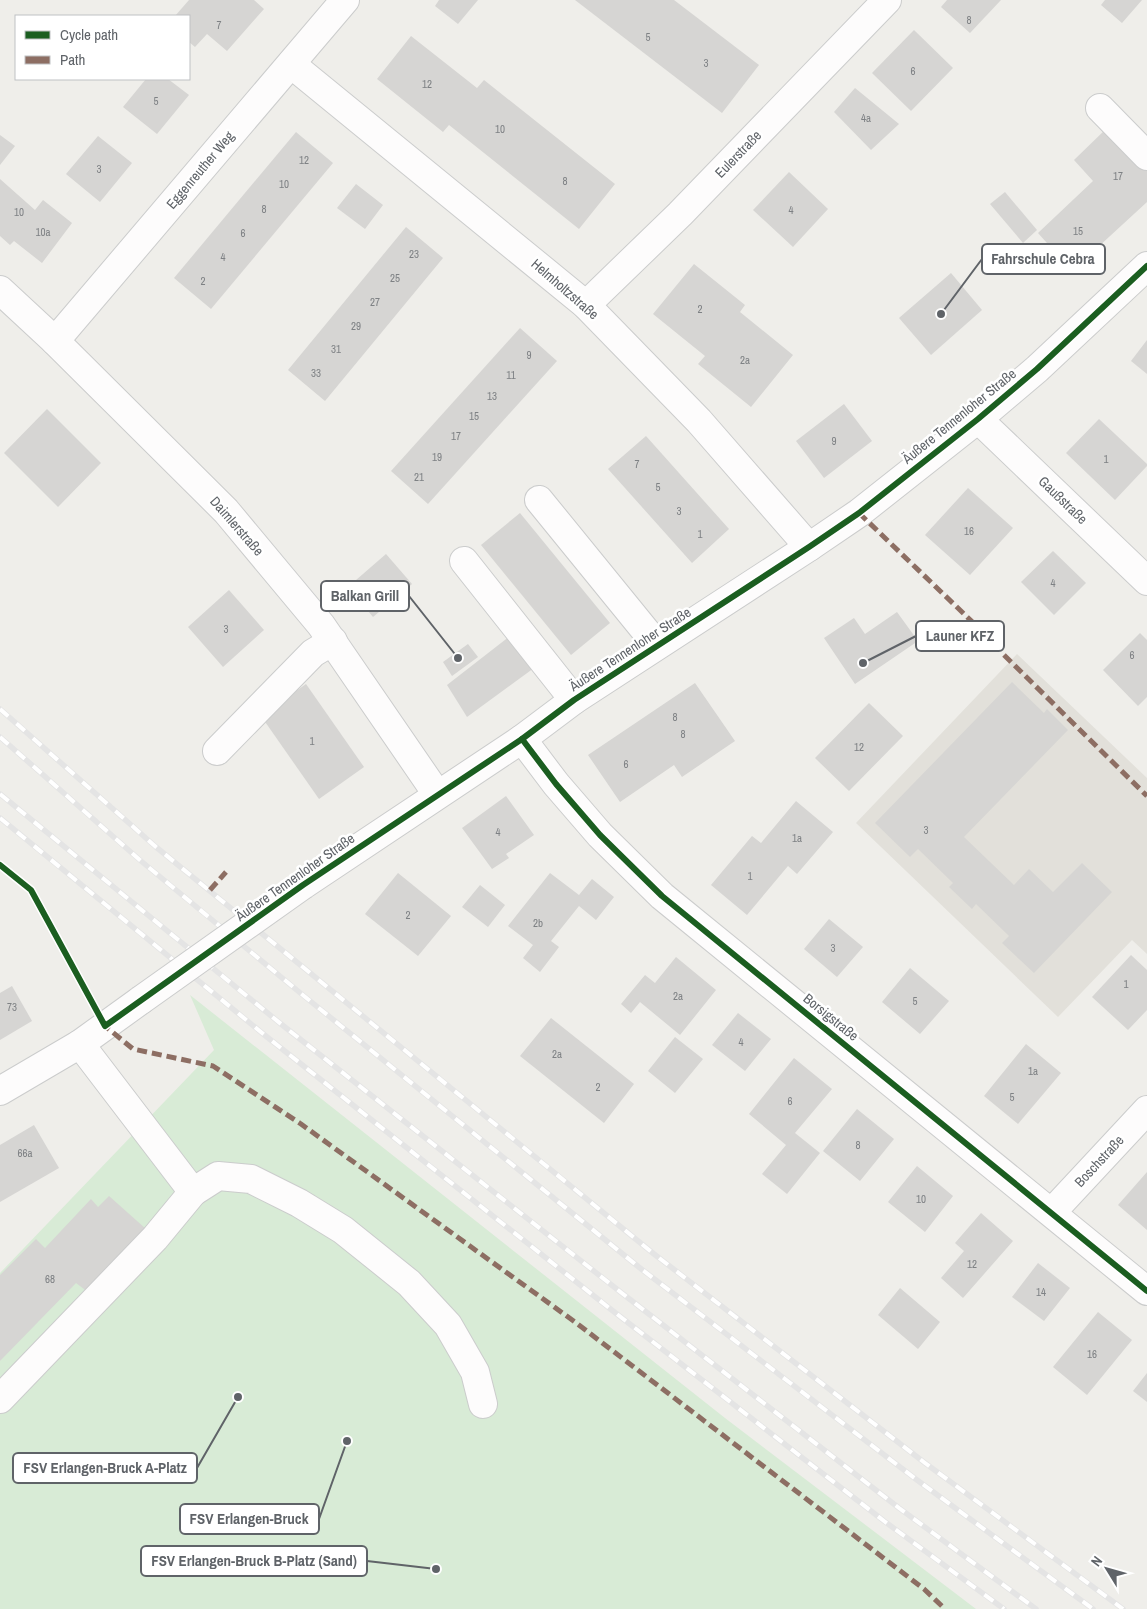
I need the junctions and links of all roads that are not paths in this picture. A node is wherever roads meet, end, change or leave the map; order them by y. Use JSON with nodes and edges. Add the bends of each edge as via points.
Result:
{"nodes":[{"id":1,"x":345,"y":0,"type":"edge"},
{"id":2,"x":887,"y":0,"type":"edge"},
{"id":3,"x":291,"y":64,"type":"junction"},
{"id":4,"x":1100,"y":108,"type":"dead end"},
{"id":5,"x":1147,"y":156,"type":"edge"},
{"id":6,"x":1147,"y":266,"type":"edge"},
{"id":7,"x":0,"y":290,"type":"edge"},
{"id":8,"x":586,"y":305,"type":"junction"},
{"id":9,"x":55,"y":340,"type":"junction"},
{"id":10,"x":978,"y":419,"type":"junction"},
{"id":11,"x":539,"y":500,"type":"dead end"},
{"id":12,"x":809,"y":547,"type":"junction"},
{"id":13,"x":464,"y":562,"type":"dead end"},
{"id":14,"x":1147,"y":581,"type":"edge"},
{"id":15,"x":333,"y":641,"type":"junction"},
{"id":16,"x":657,"y":645,"type":"junction"},
{"id":17,"x":574,"y":700,"type":"junction"},
{"id":18,"x":522,"y":739,"type":"junction"},
{"id":19,"x":216,"y":751,"type":"dead end"},
{"id":20,"x":437,"y":794,"type":"junction"},
{"id":21,"x":80,"y":1044,"type":"junction"},
{"id":22,"x":0,"y":1091,"type":"edge"},
{"id":23,"x":1147,"y":1110,"type":"edge"},
{"id":24,"x":193,"y":1192,"type":"junction"},
{"id":25,"x":1052,"y":1212,"type":"junction"},
{"id":26,"x":1147,"y":1291,"type":"edge"},
{"id":27,"x":0,"y":1399,"type":"edge"},
{"id":28,"x":483,"y":1404,"type":"dead end"}],
"edges":[{"from":1,"to":3,"type":"street","name":"Eggenreuther Weg"},
{"from":2,"to":8,"type":"street","name":"Eulerstraße","via":[[680,214]]},
{"from":3,"to":8,"type":"street","name":"Helmholtzstraße"},
{"from":3,"to":9,"type":"street","name":"Eggenreuther Weg"},
{"from":4,"to":5,"type":"street"},
{"from":6,"to":10,"type":"street","name":"Äußere Tennenloher Straße","via":[[1037,369]]},
{"from":7,"to":9,"type":"street","name":"Daimlerstraße"},
{"from":8,"to":12,"type":"street","name":"Helmholtzstraße","via":[[699,421]]},
{"from":9,"to":15,"type":"street","name":"Daimlerstraße","via":[[226,511]]},
{"from":10,"to":12,"type":"street","name":"Äußere Tennenloher Straße","via":[[859,513]]},
{"from":10,"to":14,"type":"street","name":"Gaußstraße"},
{"from":11,"to":16,"type":"street"},
{"from":12,"to":16,"type":"street","name":"Äußere Tennenloher Straße"},
{"from":13,"to":17,"type":"street"},
{"from":15,"to":19,"type":"street","via":[[313,653]]},
{"from":15,"to":20,"type":"street","name":"Daimlerstraße"},
{"from":16,"to":17,"type":"street","name":"Äußere Tennenloher Straße"},
{"from":17,"to":18,"type":"street","name":"Äußere Tennenloher Straße"},
{"from":18,"to":20,"type":"street","name":"Äußere Tennenloher Straße"},
{"from":18,"to":25,"type":"street","name":"Borsigstraße","via":[[600,835],[662,896]]},
{"from":20,"to":21,"type":"street","name":"Äußere Tennenloher Straße","bridge":true},
{"from":21,"to":22,"type":"street","name":"Äußere Tennenloher Straße"},
{"from":21,"to":24,"type":"street"},
{"from":23,"to":25,"type":"street","name":"Boschstraße"},
{"from":24,"to":27,"type":"street","via":[[155,1238]]},
{"from":24,"to":28,"type":"street","via":[[218,1176],[251,1179],[343,1230],[409,1282],[448,1325],[475,1372]]},
{"from":25,"to":26,"type":"street","name":"Borsigstraße"}]}
